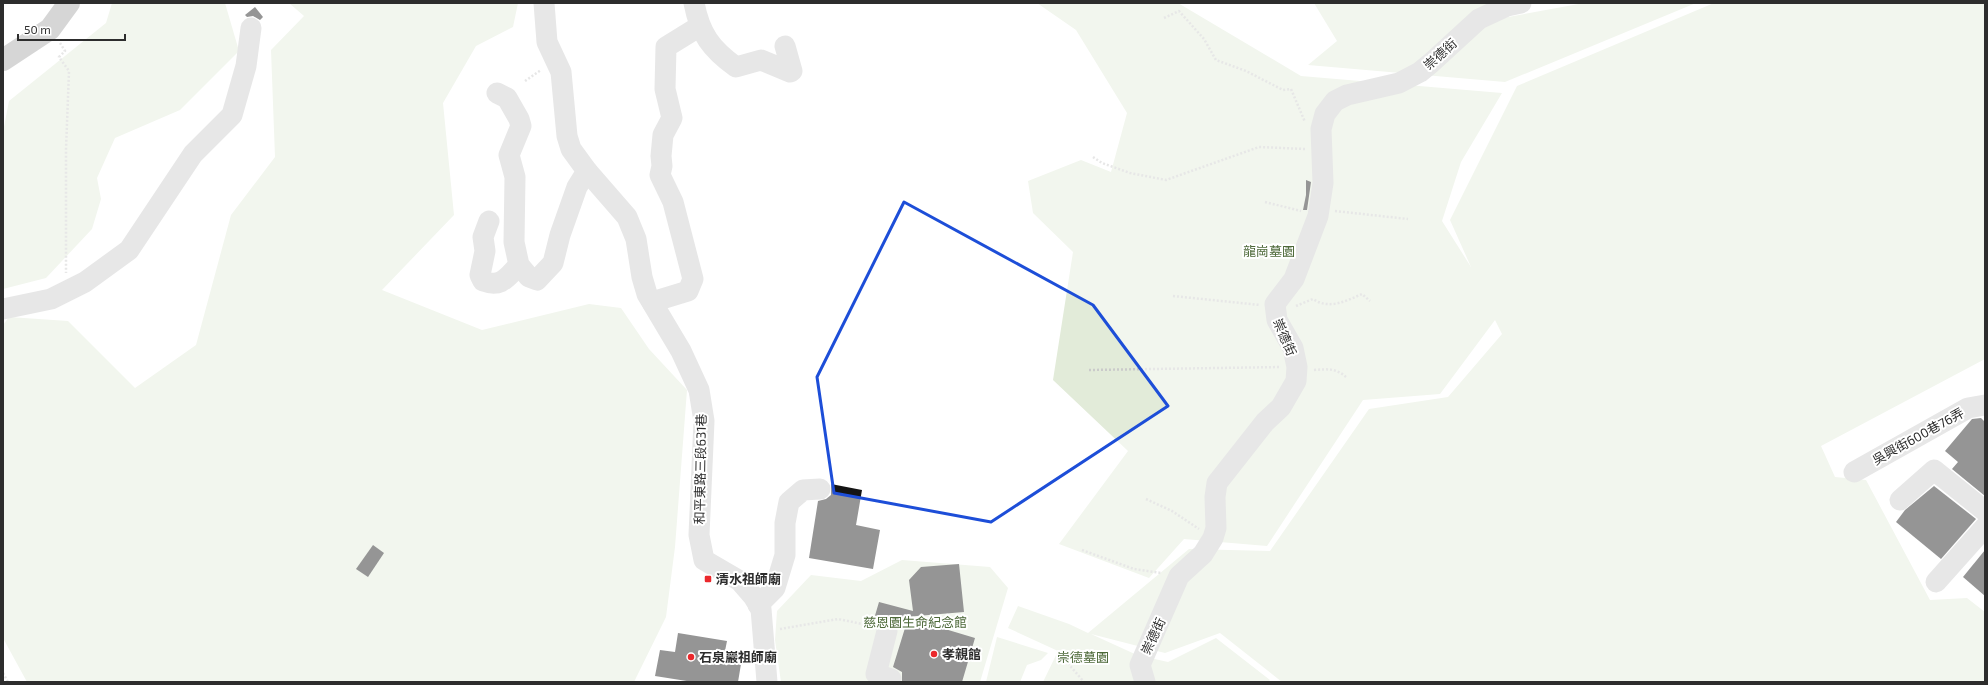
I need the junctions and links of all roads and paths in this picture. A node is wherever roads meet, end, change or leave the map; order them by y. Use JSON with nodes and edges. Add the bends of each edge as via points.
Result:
{"nodes":[{"id":1,"x":69,"y":3,"type":"edge"},
{"id":2,"x":544,"y":3,"type":"edge"},
{"id":3,"x":694,"y":3,"type":"edge"},
{"id":4,"x":1521,"y":3,"type":"edge"},
{"id":5,"x":1164,"y":18,"type":"dead end"},
{"id":6,"x":700,"y":26,"type":"junction"},
{"id":7,"x":251,"y":28,"type":"dead end"},
{"id":8,"x":59,"y":42,"type":"dead end"},
{"id":9,"x":785,"y":46,"type":"dead end"},
{"id":10,"x":3,"y":60,"type":"edge"},
{"id":11,"x":497,"y":93,"type":"dead end"},
{"id":12,"x":1306,"y":126,"type":"dead end"},
{"id":13,"x":1310,"y":150,"type":"dead end"},
{"id":14,"x":1093,"y":157,"type":"dead end"},
{"id":15,"x":587,"y":171,"type":"junction"},
{"id":16,"x":1265,"y":202,"type":"dead end"},
{"id":17,"x":1320,"y":211,"type":"junction"},
{"id":18,"x":1408,"y":219,"type":"dead end"},
{"id":19,"x":489,"y":221,"type":"dead end"},
{"id":20,"x":519,"y":265,"type":"junction"},
{"id":21,"x":66,"y":291,"type":"junction"},
{"id":22,"x":1173,"y":296,"type":"dead end"},
{"id":23,"x":1370,"y":301,"type":"dead end"},
{"id":24,"x":652,"y":302,"type":"junction"},
{"id":25,"x":1268,"y":305,"type":"junction"},
{"id":26,"x":3,"y":309,"type":"edge"},
{"id":27,"x":1305,"y":369,"type":"junction"},
{"id":28,"x":1090,"y":370,"type":"dead end"},
{"id":29,"x":1346,"y":377,"type":"dead end"},
{"id":30,"x":1985,"y":406,"type":"edge"},
{"id":31,"x":1854,"y":472,"type":"dead end"},
{"id":32,"x":820,"y":489,"type":"dead end"},
{"id":33,"x":1146,"y":499,"type":"dead end"},
{"id":34,"x":1900,"y":500,"type":"dead end"},
{"id":35,"x":1985,"y":511,"type":"edge"},
{"id":36,"x":1985,"y":527,"type":"edge"},
{"id":37,"x":1213,"y":538,"type":"junction"},
{"id":38,"x":1082,"y":550,"type":"dead end"},
{"id":39,"x":1179,"y":576,"type":"junction"},
{"id":40,"x":1936,"y":582,"type":"dead end"},
{"id":41,"x":758,"y":605,"type":"junction"},
{"id":42,"x":887,"y":631,"type":"joint"},
{"id":43,"x":764,"y":632,"type":"junction"},
{"id":44,"x":1057,"y":661,"type":"dead end"},
{"id":45,"x":3,"y":673,"type":"edge"},
{"id":46,"x":8,"y":682,"type":"edge"},
{"id":47,"x":767,"y":682,"type":"edge"},
{"id":48,"x":890,"y":682,"type":"edge"},
{"id":49,"x":1084,"y":682,"type":"edge"},
{"id":50,"x":1145,"y":682,"type":"edge"}],
"edges":[{"from":1,"to":10,"type":"main road","via":[[50,29]]},
{"from":2,"to":15,"type":"street","name":"和平東路三段631巷","via":[[547,42],[561,72],[567,136],[571,150]]},
{"from":3,"to":6,"type":"street"},
{"from":4,"to":17,"type":"street","name":"崇德街","via":[[1507,6],[1479,19],[1420,72],[1399,83],[1347,95],[1335,101],[1325,114],[1321,129],[1323,183]]},
{"from":5,"to":12,"type":"path","via":[[1179,11],[1204,39],[1216,60],[1246,71],[1283,90],[1292,89]]},
{"from":6,"to":9,"type":"street","via":[[717,53],[736,67],[761,60],[790,72],[792,71]]},
{"from":6,"to":24,"type":"street","via":[[666,47],[665,89],[672,118],[663,134],[660,175],[672,202],[693,279],[688,291]]},
{"from":7,"to":21,"type":"street","via":[[246,66],[232,115],[193,154],[129,250],[85,282]]},
{"from":8,"to":21,"type":"path","via":[[65,51],[59,57],[69,71]]},
{"from":11,"to":20,"type":"street","via":[[507,98],[521,126],[509,155],[515,177],[514,242]]},
{"from":13,"to":14,"type":"path","via":[[1259,147],[1166,180],[1130,174]]},
{"from":15,"to":20,"type":"street","via":[[575,194],[553,263],[537,280],[529,277]]},
{"from":15,"to":24,"type":"street","name":"和平東路三段631巷","via":[[627,217],[636,239],[642,277]]},
{"from":16,"to":17,"type":"path"},
{"from":17,"to":18,"type":"path"},
{"from":17,"to":25,"type":"street","name":"崇德街","via":[[1297,273]]},
{"from":19,"to":20,"type":"street","via":[[483,237],[485,251],[480,275],[483,281],[493,285],[502,282]]},
{"from":21,"to":26,"type":"street","via":[[51,299]]},
{"from":22,"to":25,"type":"path"},
{"from":23,"to":25,"type":"path","via":[[1362,294],[1338,304],[1319,303],[1313,299],[1290,308]]},
{"from":24,"to":41,"type":"street","name":"和平東路三段631巷","via":[[681,351],[699,390],[704,421],[699,535],[704,560],[740,582],[754,596]]},
{"from":25,"to":27,"type":"street","name":"崇德街"},
{"from":27,"to":28,"type":"path"},
{"from":27,"to":29,"type":"path","via":[[1331,369]]},
{"from":27,"to":37,"type":"street","name":"崇德街","via":[[1281,407],[1265,422],[1217,483],[1216,528]]},
{"from":30,"to":31,"type":"street","name":"吳興街600巷76弄","via":[[1968,408]]},
{"from":32,"to":41,"type":"street","via":[[803,490],[789,502],[785,523],[785,555],[775,588]]},
{"from":33,"to":37,"type":"path","via":[[1172,511]]},
{"from":34,"to":35,"type":"street","via":[[1934,470]]},
{"from":36,"to":40,"type":"street"},
{"from":37,"to":39,"type":"street","name":"崇德街","via":[[1203,554]]},
{"from":38,"to":39,"type":"path","via":[[1134,569]]},
{"from":39,"to":50,"type":"street","name":"崇德街","via":[[1140,665]]},
{"from":41,"to":43,"type":"street","name":"和平東路三段631巷","via":[[761,609]]},
{"from":42,"to":43,"type":"path","via":[[838,619]]},
{"from":42,"to":48,"type":"street","via":[[876,674],[891,679]]},
{"from":43,"to":47,"type":"street","name":"和平東路三段631巷"},
{"from":44,"to":49,"type":"path","via":[[1066,661]]},
{"from":45,"to":46,"type":"path"}]}
